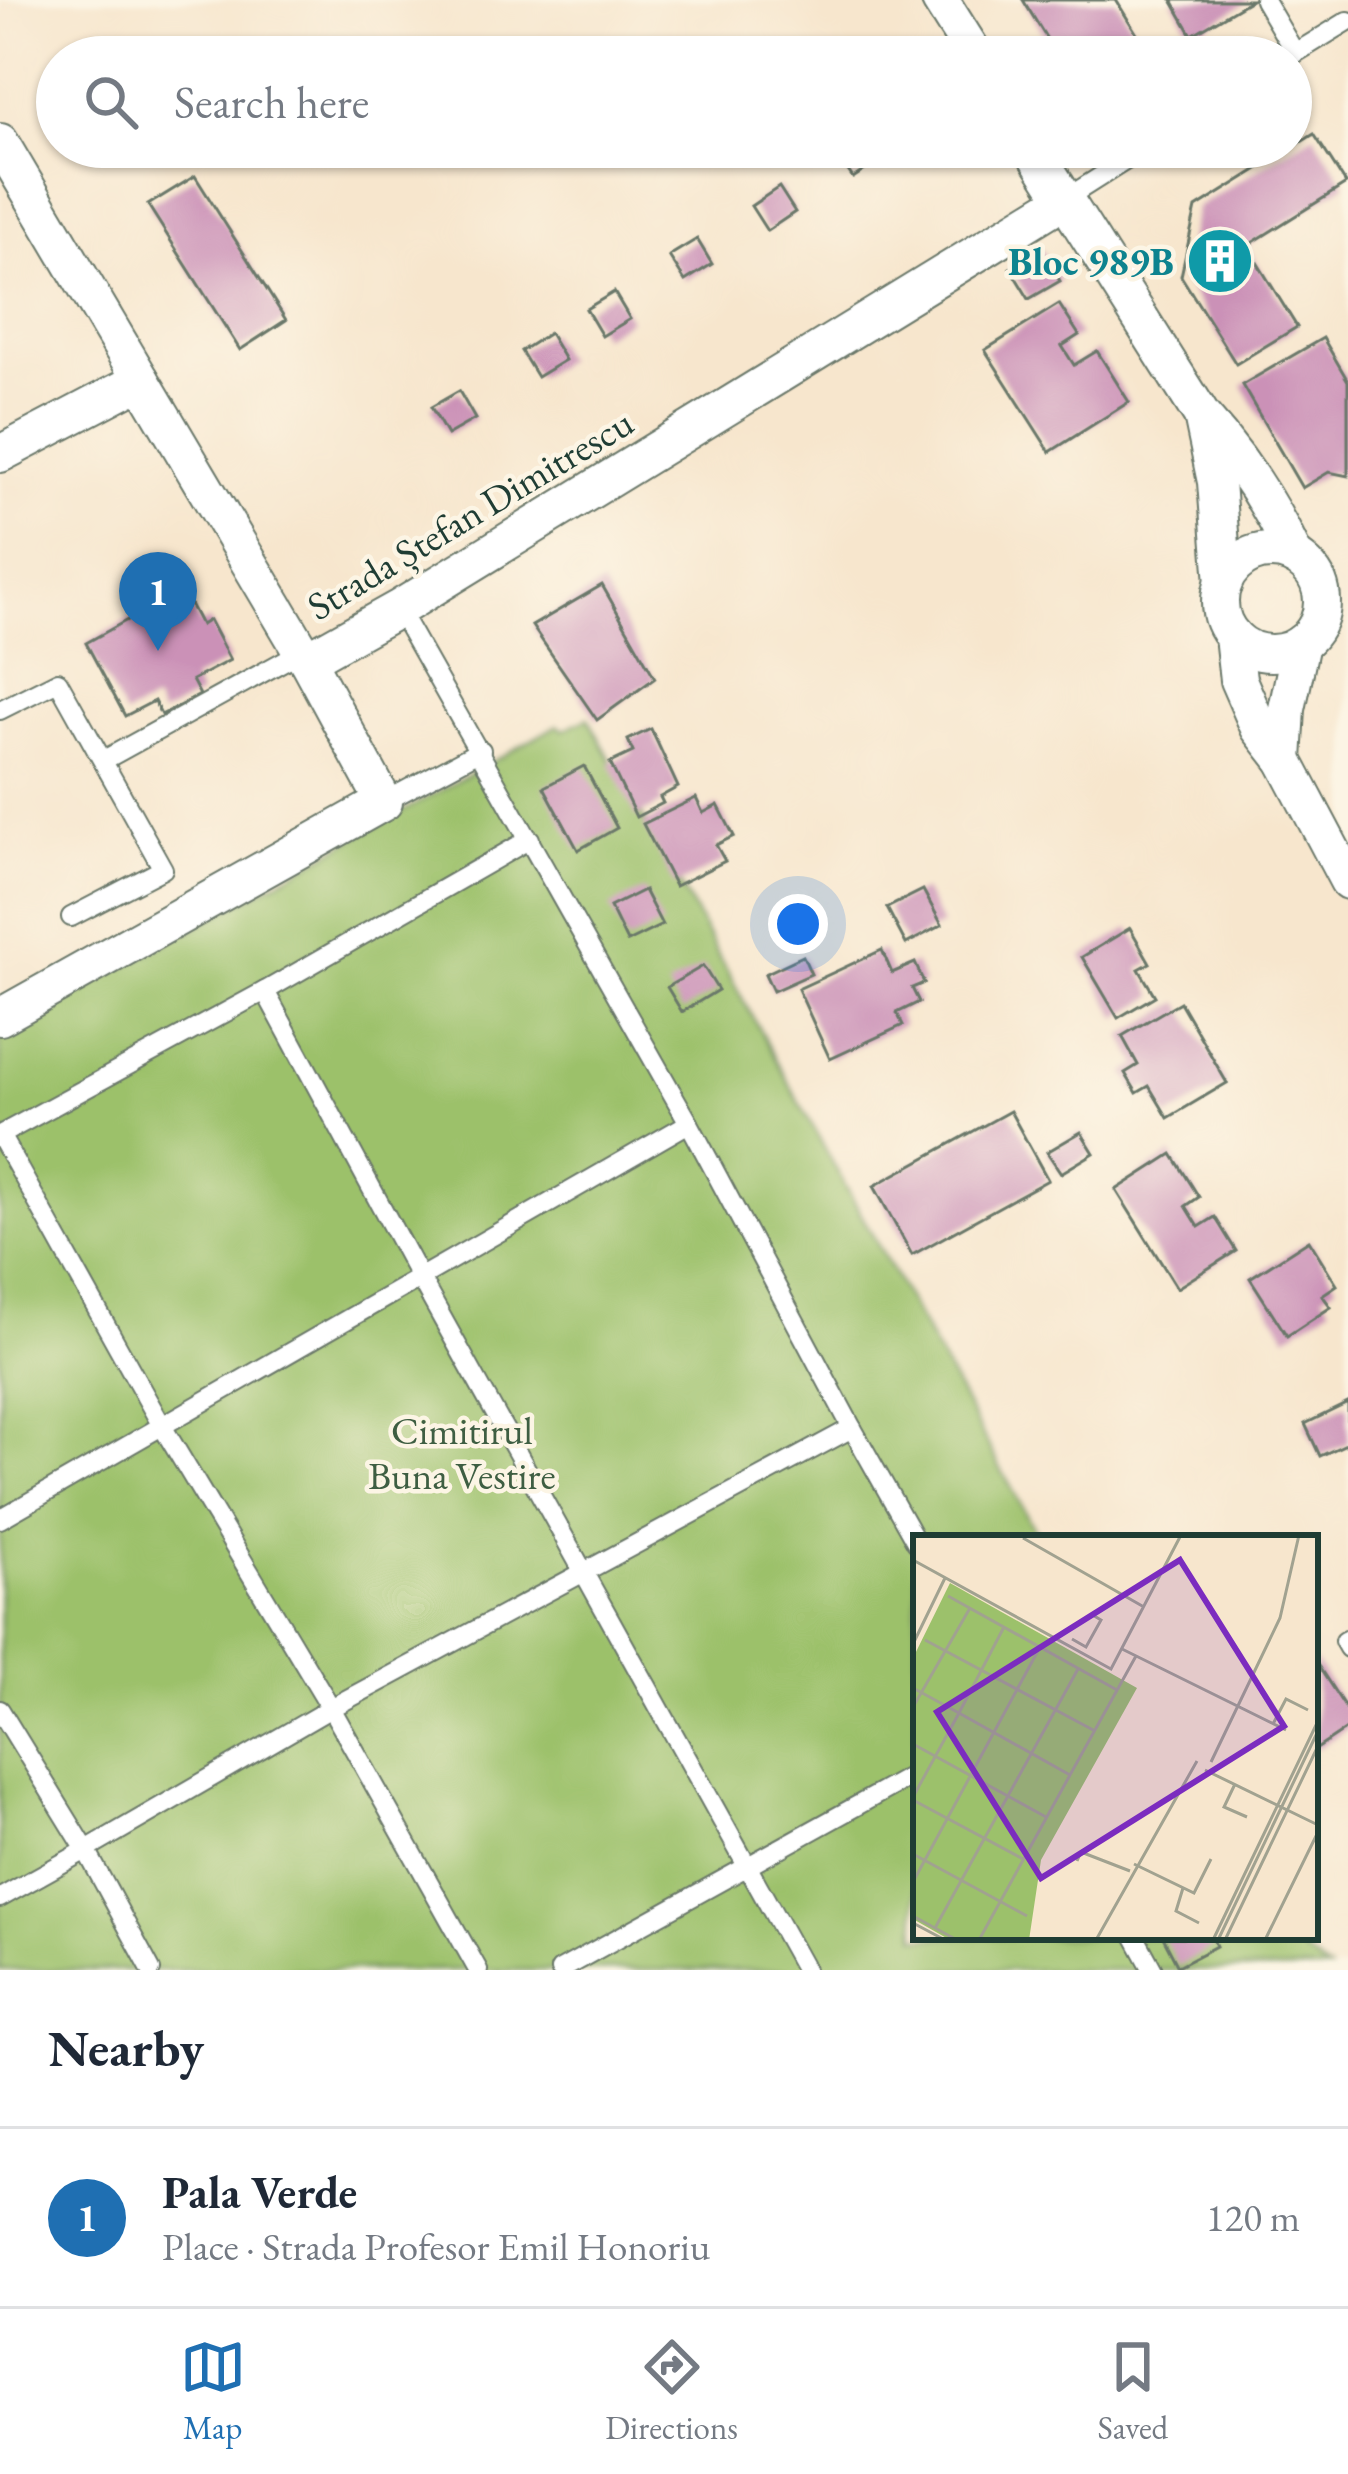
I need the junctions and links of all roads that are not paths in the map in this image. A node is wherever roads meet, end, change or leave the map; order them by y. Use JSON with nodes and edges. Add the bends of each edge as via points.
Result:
{"nodes":[{"id":1,"x":940,"y":0,"type":"edge"},
{"id":2,"x":1264,"y":0,"type":"edge"},
{"id":3,"x":1348,"y":21,"type":"edge"},
{"id":4,"x":963,"y":36,"type":"edge"},
{"id":5,"x":1282,"y":36,"type":"edge"},
{"id":6,"x":1312,"y":43,"type":"edge"},
{"id":7,"x":0,"y":142,"type":"edge"},
{"id":8,"x":1045,"y":168,"type":"edge"},
{"id":9,"x":1114,"y":168,"type":"edge"},
{"id":10,"x":1065,"y":199,"type":"junction"},
{"id":11,"x":141,"y":380,"type":"junction"},
{"id":12,"x":1202,"y":416,"type":"junction"},
{"id":13,"x":0,"y":454,"type":"edge"},
{"id":14,"x":1320,"y":570,"type":"edge"},
{"id":15,"x":1224,"y":583,"type":"junction"},
{"id":16,"x":398,"y":608,"type":"junction"},
{"id":17,"x":1323,"y":621,"type":"edge"},
{"id":18,"x":1234,"y":636,"type":"junction"},
{"id":19,"x":305,"y":656,"type":"junction"},
{"id":20,"x":0,"y":710,"type":"edge"},
{"id":21,"x":481,"y":750,"type":"junction"},
{"id":22,"x":104,"y":760,"type":"junction"},
{"id":23,"x":1284,"y":760,"type":"junction"},
{"id":24,"x":384,"y":802,"type":"junction"},
{"id":25,"x":530,"y":838,"type":"junction"},
{"id":26,"x":1348,"y":881,"type":"edge"},
{"id":27,"x":71,"y":916,"type":"dead end"},
{"id":28,"x":265,"y":991,"type":"junction"},
{"id":29,"x":0,"y":1017,"type":"edge"},
{"id":30,"x":689,"y":1123,"type":"junction"},
{"id":31,"x":0,"y":1135,"type":"edge"},
{"id":32,"x":421,"y":1280,"type":"junction"},
{"id":33,"x":161,"y":1426,"type":"junction"},
{"id":34,"x":852,"y":1428,"type":"junction"},
{"id":35,"x":0,"y":1519,"type":"edge"},
{"id":36,"x":913,"y":1536,"type":"edge"},
{"id":37,"x":585,"y":1573,"type":"junction"},
{"id":38,"x":1348,"y":1639,"type":"edge"},
{"id":39,"x":1348,"y":1648,"type":"edge"},
{"id":40,"x":331,"y":1708,"type":"junction"},
{"id":41,"x":0,"y":1710,"type":"edge"},
{"id":42,"x":913,"y":1775,"type":"edge"},
{"id":43,"x":86,"y":1850,"type":"junction"},
{"id":44,"x":750,"y":1867,"type":"junction"},
{"id":45,"x":0,"y":1898,"type":"edge"},
{"id":46,"x":1137,"y":1940,"type":"edge"},
{"id":47,"x":151,"y":1970,"type":"edge"},
{"id":48,"x":478,"y":1970,"type":"edge"},
{"id":49,"x":560,"y":1970,"type":"edge"},
{"id":50,"x":805,"y":1970,"type":"edge"},
{"id":51,"x":1154,"y":1970,"type":"edge"}],
"edges":[{"from":1,"to":4,"type":"street"},
{"from":2,"to":5,"type":"lane"},
{"from":3,"to":6,"type":"lane"},
{"from":7,"to":11,"type":"street"},
{"from":8,"to":10,"type":"street"},
{"from":9,"to":10,"type":"lane"},
{"from":10,"to":12,"type":"street"},
{"from":10,"to":16,"type":"street","name":"Strada Ștefan Dimitrescu"},
{"from":11,"to":13,"type":"street"},
{"from":11,"to":19,"type":"street"},
{"from":12,"to":14,"type":"street"},
{"from":12,"to":15,"type":"street"},
{"from":14,"to":15,"type":"street","via":[[1282,552],[1254,554]]},
{"from":14,"to":17,"type":"street"},
{"from":15,"to":18,"type":"street","via":[[1221,611]]},
{"from":16,"to":19,"type":"street","name":"Strada Ștefan Dimitrescu"},
{"from":16,"to":21,"type":"lane"},
{"from":17,"to":18,"type":"street","via":[[1273,652]]},
{"from":17,"to":23,"type":"street","via":[[1287,709]]},
{"from":18,"to":23,"type":"street","via":[[1238,680],[1258,728]]},
{"from":19,"to":22,"type":"lane"},
{"from":19,"to":24,"type":"street","name":"Strada Ștefan Dimitrescu"},
{"from":20,"to":22,"type":"lane","via":[[58,681]]},
{"from":21,"to":24,"type":"lane"},
{"from":21,"to":25,"type":"lane"},
{"from":22,"to":27,"type":"lane","via":[[164,869]]},
{"from":23,"to":26,"type":"street"},
{"from":24,"to":29,"type":"street"},
{"from":25,"to":28,"type":"lane"},
{"from":25,"to":30,"type":"lane"},
{"from":28,"to":31,"type":"lane"},
{"from":28,"to":32,"type":"lane"},
{"from":30,"to":32,"type":"lane"},
{"from":30,"to":34,"type":"lane"},
{"from":31,"to":33,"type":"lane"},
{"from":32,"to":33,"type":"lane"},
{"from":32,"to":37,"type":"lane"},
{"from":33,"to":35,"type":"lane"},
{"from":33,"to":40,"type":"lane"},
{"from":34,"to":36,"type":"lane"},
{"from":34,"to":37,"type":"lane"},
{"from":37,"to":40,"type":"lane"},
{"from":37,"to":44,"type":"lane"},
{"from":38,"to":39,"type":"lane"},
{"from":40,"to":43,"type":"lane"},
{"from":40,"to":48,"type":"lane"},
{"from":41,"to":43,"type":"lane"},
{"from":42,"to":44,"type":"lane"},
{"from":43,"to":45,"type":"lane"},
{"from":43,"to":47,"type":"lane"},
{"from":44,"to":49,"type":"lane"},
{"from":44,"to":50,"type":"lane"},
{"from":46,"to":51,"type":"lane"}]}
